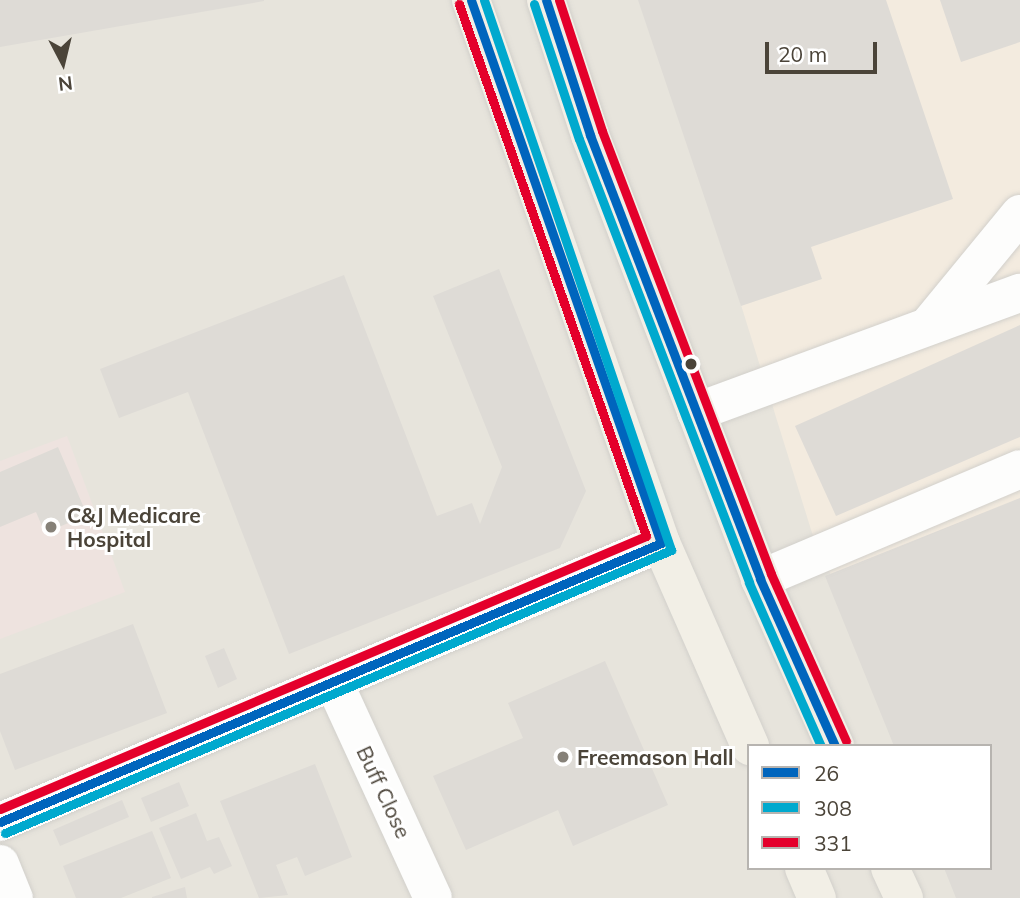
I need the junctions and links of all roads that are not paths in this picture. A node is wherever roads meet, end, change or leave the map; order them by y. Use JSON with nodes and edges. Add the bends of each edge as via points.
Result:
{"nodes":[{"id":1,"x":471,"y":0,"type":"edge"},
{"id":2,"x":546,"y":0,"type":"edge"},
{"id":3,"x":1020,"y":214,"type":"edge"},
{"id":4,"x":1020,"y":293,"type":"edge"},
{"id":5,"x":928,"y":326,"type":"junction"},
{"id":6,"x":696,"y":412,"type":"junction"},
{"id":7,"x":1020,"y":469,"type":"edge"},
{"id":8,"x":661,"y":542,"type":"junction"},
{"id":9,"x":760,"y":579,"type":"junction"},
{"id":10,"x":335,"y":685,"type":"junction"},
{"id":11,"x":750,"y":744,"type":"edge"},
{"id":12,"x":834,"y":744,"type":"edge"},
{"id":13,"x":0,"y":822,"type":"edge"},
{"id":14,"x":0,"y":863,"type":"edge"},
{"id":15,"x":805,"y":870,"type":"edge"},
{"id":16,"x":891,"y":870,"type":"edge"},
{"id":17,"x":14,"y":898,"type":"edge"},
{"id":18,"x":433,"y":898,"type":"edge"},
{"id":19,"x":817,"y":898,"type":"edge"},
{"id":20,"x":904,"y":898,"type":"edge"}],
"edges":[{"from":1,"to":8,"type":"main road"},
{"from":2,"to":6,"type":"main road"},
{"from":3,"to":5,"type":"street"},
{"from":4,"to":5,"type":"street"},
{"from":5,"to":6,"type":"street"},
{"from":6,"to":9,"type":"main road"},
{"from":7,"to":9,"type":"street"},
{"from":8,"to":10,"type":"street"},
{"from":8,"to":11,"type":"main road"},
{"from":9,"to":12,"type":"main road"},
{"from":10,"to":13,"type":"street"},
{"from":10,"to":18,"type":"street","name":"Buff Close"},
{"from":14,"to":17,"type":"street"},
{"from":15,"to":19,"type":"main road"},
{"from":16,"to":20,"type":"main road"}]}
